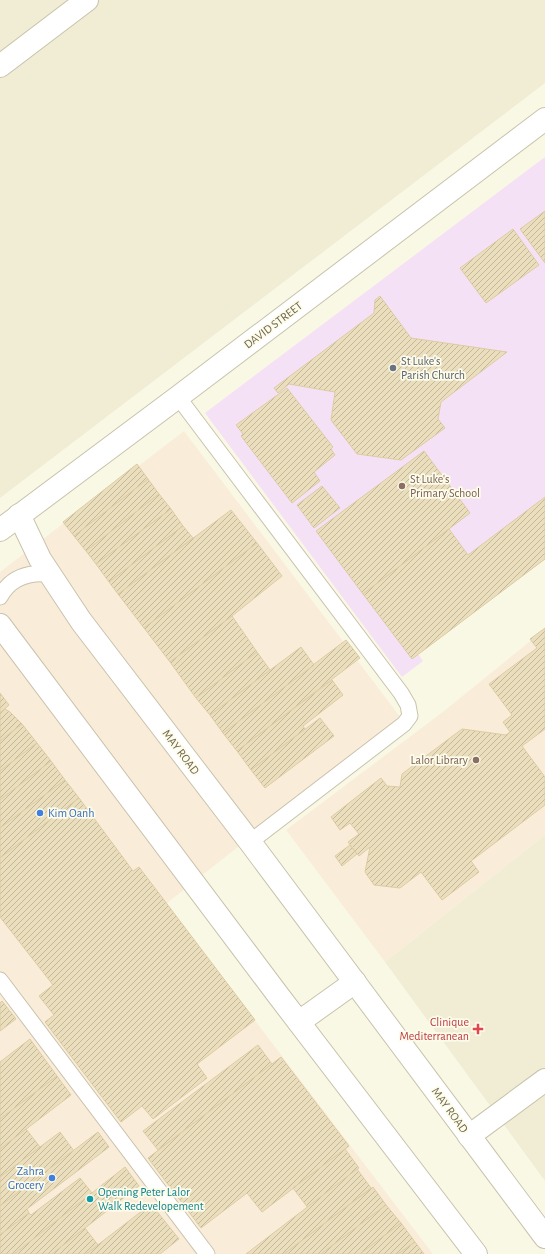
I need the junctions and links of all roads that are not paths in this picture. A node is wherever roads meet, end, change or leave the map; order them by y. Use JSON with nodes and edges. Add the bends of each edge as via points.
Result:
{"nodes":[{"id":1,"x":80,"y":2,"type":"edge"},
{"id":2,"x":0,"y":66,"type":"edge"},
{"id":3,"x":545,"y":119,"type":"edge"},
{"id":4,"x":178,"y":397,"type":"junction"},
{"id":5,"x":19,"y":515,"type":"junction"},
{"id":6,"x":0,"y":530,"type":"edge"},
{"id":7,"x":49,"y":574,"type":"junction"},
{"id":8,"x":0,"y":597,"type":"edge"},
{"id":9,"x":0,"y":625,"type":"edge"},
{"id":10,"x":250,"y":842,"type":"junction"},
{"id":11,"x":0,"y":980,"type":"edge"},
{"id":12,"x":355,"y":982,"type":"junction"},
{"id":13,"x":299,"y":1022,"type":"junction"},
{"id":14,"x":545,"y":1080,"type":"edge"},
{"id":15,"x":469,"y":1136,"type":"junction"},
{"id":16,"x":545,"y":1237,"type":"edge"},
{"id":17,"x":207,"y":1254,"type":"edge"},
{"id":18,"x":476,"y":1254,"type":"edge"}],
"edges":[{"from":1,"to":2,"type":"street"},
{"from":3,"to":4,"type":"street","name":"DAVID STREET"},
{"from":4,"to":5,"type":"street","name":"DAVID STREET"},
{"from":4,"to":10,"type":"lane","via":[[396,686],[408,704],[410,716],[404,724]]},
{"from":5,"to":6,"type":"street","name":"DAVID STREET"},
{"from":5,"to":7,"type":"street","name":"MAY ROAD"},
{"from":7,"to":8,"type":"lane","via":[[26,574],[14,580]]},
{"from":7,"to":10,"type":"street","name":"MAY ROAD","via":[[81,621]]},
{"from":9,"to":13,"type":"street"},
{"from":10,"to":12,"type":"street","name":"MAY ROAD"},
{"from":11,"to":17,"type":"lane"},
{"from":12,"to":13,"type":"street"},
{"from":12,"to":15,"type":"street","name":"MAY ROAD"},
{"from":13,"to":18,"type":"street"},
{"from":14,"to":15,"type":"street"},
{"from":15,"to":16,"type":"street","name":"MAY ROAD"}]}
